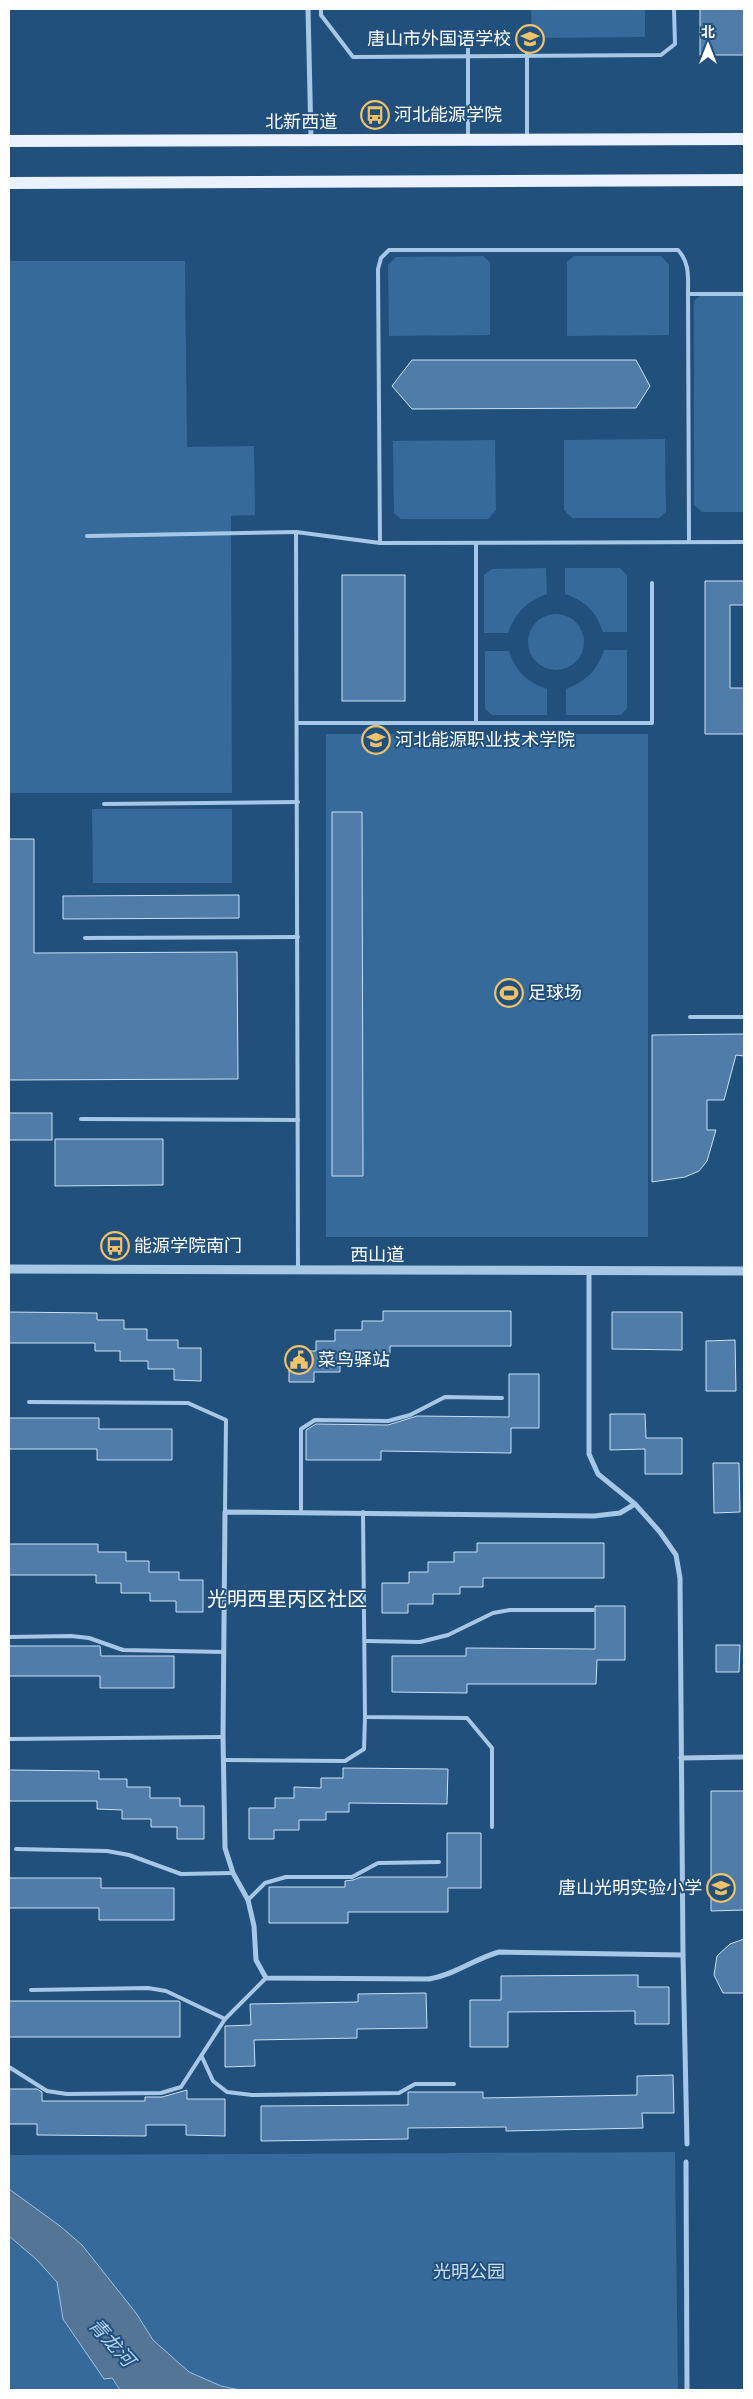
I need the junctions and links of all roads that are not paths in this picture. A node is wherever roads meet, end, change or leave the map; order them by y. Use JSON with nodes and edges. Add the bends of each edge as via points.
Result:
{"nodes":[{"id":1,"x":308,"y":9,"type":"edge"},
{"id":2,"x":321,"y":9,"type":"edge"},
{"id":3,"x":674,"y":9,"type":"edge"},
{"id":4,"x":468,"y":44,"type":"dead end"},
{"id":5,"x":526,"y":44,"type":"dead end"},
{"id":6,"x":468,"y":57,"type":"junction"},
{"id":7,"x":527,"y":57,"type":"junction"},
{"id":8,"x":311,"y":139,"type":"junction"},
{"id":9,"x":468,"y":139,"type":"junction"},
{"id":10,"x":527,"y":139,"type":"junction"},
{"id":11,"x":744,"y":139,"type":"edge"},
{"id":12,"x":9,"y":141,"type":"edge"},
{"id":13,"x":744,"y":180,"type":"edge"},
{"id":14,"x":9,"y":183,"type":"edge"},
{"id":15,"x":688,"y":294,"type":"junction"},
{"id":16,"x":744,"y":294,"type":"edge"},
{"id":17,"x":296,"y":532,"type":"junction"},
{"id":18,"x":87,"y":536,"type":"dead end"},
{"id":19,"x":380,"y":542,"type":"junction"},
{"id":20,"x":476,"y":542,"type":"junction"},
{"id":21,"x":689,"y":542,"type":"junction"},
{"id":22,"x":744,"y":542,"type":"edge"},
{"id":23,"x":652,"y":583,"type":"dead end"},
{"id":24,"x":298,"y":723,"type":"junction"},
{"id":25,"x":476,"y":723,"type":"junction"},
{"id":26,"x":298,"y":802,"type":"junction"},
{"id":27,"x":104,"y":804,"type":"dead end"},
{"id":28,"x":298,"y":937,"type":"junction"},
{"id":29,"x":85,"y":938,"type":"dead end"},
{"id":30,"x":690,"y":1017,"type":"dead end"},
{"id":31,"x":744,"y":1017,"type":"edge"},
{"id":32,"x":82,"y":1119,"type":"dead end"},
{"id":33,"x":298,"y":1120,"type":"junction"},
{"id":34,"x":9,"y":1268,"type":"edge"},
{"id":35,"x":298,"y":1270,"type":"junction"},
{"id":36,"x":744,"y":1271,"type":"edge"},
{"id":37,"x":589,"y":1272,"type":"junction"},
{"id":38,"x":502,"y":1398,"type":"dead end"},
{"id":39,"x":29,"y":1402,"type":"dead end"},
{"id":40,"x":635,"y":1504,"type":"junction"},
{"id":41,"x":225,"y":1512,"type":"junction"},
{"id":42,"x":301,"y":1512,"type":"junction"},
{"id":43,"x":363,"y":1512,"type":"junction"},
{"id":44,"x":593,"y":1610,"type":"dead end"},
{"id":45,"x":9,"y":1637,"type":"edge"},
{"id":46,"x":364,"y":1641,"type":"junction"},
{"id":47,"x":224,"y":1652,"type":"junction"},
{"id":48,"x":365,"y":1717,"type":"junction"},
{"id":49,"x":223,"y":1737,"type":"junction"},
{"id":50,"x":9,"y":1738,"type":"edge"},
{"id":51,"x":681,"y":1758,"type":"junction"},
{"id":52,"x":744,"y":1758,"type":"edge"},
{"id":53,"x":224,"y":1760,"type":"junction"},
{"id":54,"x":492,"y":1827,"type":"dead end"},
{"id":55,"x":16,"y":1849,"type":"dead end"},
{"id":56,"x":439,"y":1862,"type":"dead end"},
{"id":57,"x":233,"y":1873,"type":"junction"},
{"id":58,"x":248,"y":1900,"type":"junction"},
{"id":59,"x":683,"y":1955,"type":"junction"},
{"id":60,"x":266,"y":1978,"type":"junction"},
{"id":61,"x":31,"y":1990,"type":"dead end"},
{"id":62,"x":225,"y":2019,"type":"junction"},
{"id":63,"x":202,"y":2057,"type":"junction"},
{"id":64,"x":9,"y":2067,"type":"edge"},
{"id":65,"x":454,"y":2084,"type":"dead end"},
{"id":66,"x":687,"y":2144,"type":"dead end"},
{"id":67,"x":686,"y":2162,"type":"dead end"},
{"id":68,"x":687,"y":2390,"type":"edge"}],
"edges":[{"from":1,"to":8,"type":"street"},
{"from":2,"to":6,"type":"lane","via":[[321,15],[353,56]]},
{"from":3,"to":7,"type":"lane","via":[[675,44],[661,55]]},
{"from":4,"to":6,"type":"lane"},
{"from":5,"to":7,"type":"lane"},
{"from":6,"to":7,"type":"lane"},
{"from":6,"to":9,"type":"lane"},
{"from":7,"to":10,"type":"lane"},
{"from":8,"to":9,"type":"main road","name":"北新西道"},
{"from":8,"to":12,"type":"main road","name":"北新西道"},
{"from":9,"to":10,"type":"main road","name":"北新西道"},
{"from":10,"to":11,"type":"main road","name":"北新西道"},
{"from":13,"to":14,"type":"main road"},
{"from":15,"to":16,"type":"lane"},
{"from":15,"to":19,"type":"lane","via":[[688,269],[678,250],[389,250],[380,258],[378,269]]},
{"from":15,"to":21,"type":"lane"},
{"from":17,"to":18,"type":"lane"},
{"from":17,"to":19,"type":"lane"},
{"from":17,"to":24,"type":"lane"},
{"from":19,"to":20,"type":"lane"},
{"from":20,"to":21,"type":"lane"},
{"from":20,"to":25,"type":"lane"},
{"from":21,"to":22,"type":"lane"},
{"from":23,"to":25,"type":"lane","via":[[652,723]]},
{"from":24,"to":25,"type":"lane"},
{"from":24,"to":26,"type":"lane"},
{"from":26,"to":27,"type":"lane"},
{"from":26,"to":28,"type":"lane"},
{"from":28,"to":29,"type":"lane"},
{"from":28,"to":33,"type":"lane"},
{"from":30,"to":31,"type":"lane"},
{"from":32,"to":33,"type":"lane"},
{"from":33,"to":35,"type":"lane"},
{"from":34,"to":35,"type":"street","name":"西山道"},
{"from":35,"to":37,"type":"street","name":"西山道"},
{"from":36,"to":37,"type":"street","name":"西山道"},
{"from":37,"to":40,"type":"street","via":[[589,1454],[598,1474]]},
{"from":38,"to":42,"type":"lane","via":[[445,1397],[410,1415],[388,1421],[315,1420],[301,1429]]},
{"from":39,"to":41,"type":"lane","via":[[188,1403],[226,1420]]},
{"from":40,"to":43,"type":"street","via":[[620,1513],[594,1516]]},
{"from":40,"to":51,"type":"street","via":[[676,1555],[680,1578]]},
{"from":41,"to":42,"type":"street"},
{"from":41,"to":47,"type":"street"},
{"from":42,"to":43,"type":"street"},
{"from":43,"to":46,"type":"lane"},
{"from":44,"to":46,"type":"lane","via":[[510,1610],[493,1613],[448,1635],[420,1642]]},
{"from":45,"to":47,"type":"lane","via":[[71,1636],[123,1650]]},
{"from":46,"to":48,"type":"lane"},
{"from":47,"to":49,"type":"street"},
{"from":48,"to":53,"type":"lane","via":[[364,1749],[345,1761]]},
{"from":48,"to":54,"type":"lane","via":[[467,1718],[492,1748]]},
{"from":49,"to":50,"type":"lane"},
{"from":49,"to":53,"type":"street"},
{"from":51,"to":52,"type":"street"},
{"from":51,"to":59,"type":"street"},
{"from":53,"to":57,"type":"street","via":[[225,1848]]},
{"from":55,"to":57,"type":"lane","via":[[107,1851],[129,1855],[181,1874]]},
{"from":56,"to":58,"type":"lane","via":[[378,1863],[352,1876],[286,1877],[265,1883]]},
{"from":57,"to":58,"type":"street"},
{"from":58,"to":60,"type":"street","via":[[254,1926],[256,1960]]},
{"from":59,"to":60,"type":"street","via":[[499,1952],[483,1956],[447,1976]]},
{"from":59,"to":66,"type":"street"},
{"from":60,"to":62,"type":"lane"},
{"from":61,"to":62,"type":"lane","via":[[148,1988],[166,1991]]},
{"from":62,"to":63,"type":"lane"},
{"from":63,"to":64,"type":"lane","via":[[180,2087],[161,2093],[67,2094],[47,2091]]},
{"from":63,"to":65,"type":"lane","via":[[213,2081],[228,2092],[252,2095],[399,2093],[414,2084]]},
{"from":67,"to":68,"type":"street"}]}
